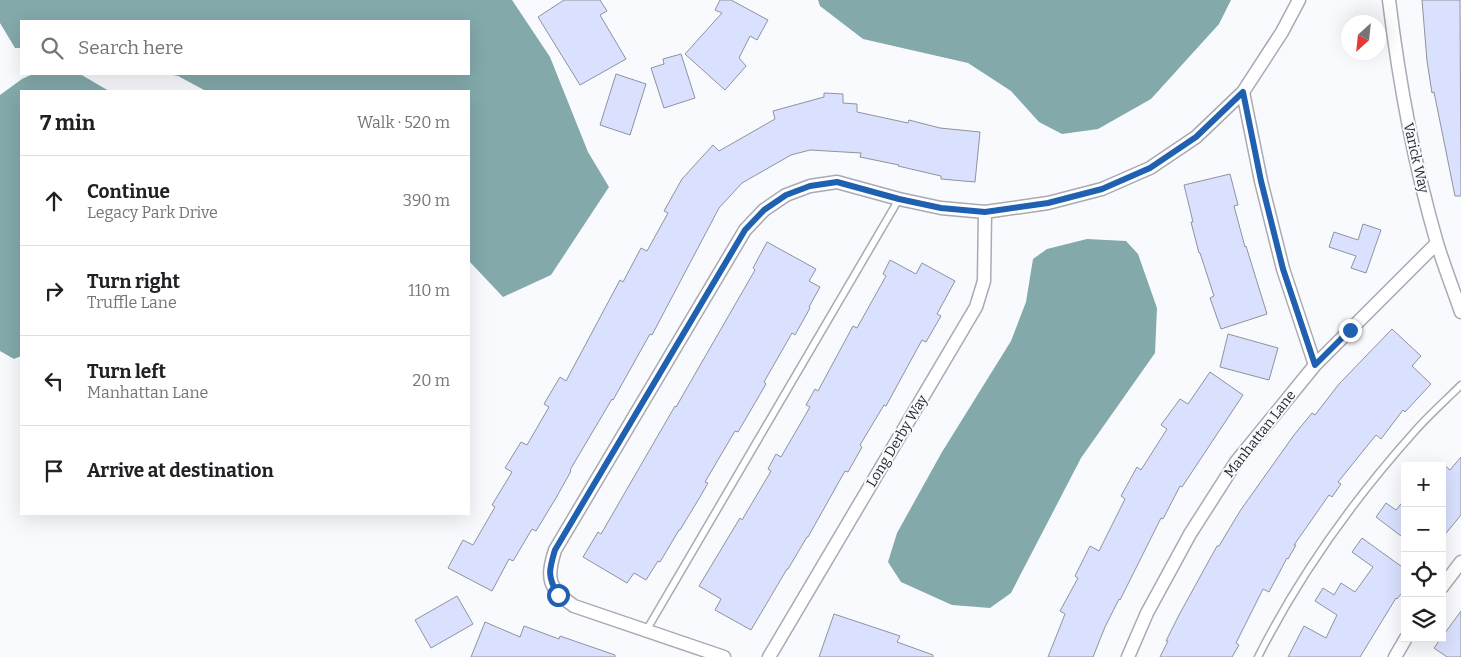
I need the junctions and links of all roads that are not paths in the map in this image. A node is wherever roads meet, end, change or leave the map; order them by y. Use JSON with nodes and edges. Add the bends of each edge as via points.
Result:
{"nodes":[{"id":1,"x":1299,"y":0,"type":"edge"},
{"id":2,"x":1389,"y":0,"type":"edge"},
{"id":3,"x":1243,"y":92,"type":"junction"},
{"id":4,"x":899,"y":199,"type":"junction"},
{"id":5,"x":985,"y":212,"type":"junction"},
{"id":6,"x":1437,"y":243,"type":"junction"},
{"id":7,"x":1461,"y":312,"type":"edge"},
{"id":8,"x":1315,"y":365,"type":"junction"},
{"id":9,"x":1461,"y":385,"type":"edge"},
{"id":10,"x":1461,"y":562,"type":"edge"},
{"id":11,"x":1446,"y":583,"type":"edge"},
{"id":12,"x":646,"y":630,"type":"junction"},
{"id":13,"x":1404,"y":642,"type":"edge"},
{"id":14,"x":724,"y":657,"type":"edge"},
{"id":15,"x":769,"y":657,"type":"edge"},
{"id":16,"x":1128,"y":657,"type":"edge"},
{"id":17,"x":1258,"y":657,"type":"edge"},
{"id":18,"x":1395,"y":657,"type":"edge"}],
"edges":[{"from":1,"to":3,"type":"street"},
{"from":2,"to":6,"type":"street","name":"Varick Way","via":[[1409,129]]},
{"from":3,"to":5,"type":"street","via":[[1196,137],[1150,168],[1102,189],[1048,203]]},
{"from":3,"to":8,"type":"street","via":[[1283,269]]},
{"from":4,"to":5,"type":"street","via":[[941,208]]},
{"from":4,"to":12,"type":"lane"},
{"from":4,"to":12,"type":"street","via":[[837,182],[810,186],[786,195],[764,210],[745,230],[555,550],[550,566],[551,582],[558,595],[574,606]]},
{"from":5,"to":15,"type":"street","name":"Long Derby Way","via":[[984,281],[976,307]]},
{"from":6,"to":7,"type":"street","name":"Varick Way"},
{"from":6,"to":8,"type":"street","name":"Manhattan Lane"},
{"from":8,"to":16,"type":"street","name":"Manhattan Lane","via":[[1236,462],[1190,534],[1147,613]]},
{"from":9,"to":17,"type":"lane","via":[[1416,429],[1369,485],[1319,555],[1274,625]]},
{"from":10,"to":11,"type":"street"},
{"from":12,"to":14,"type":"street"},
{"from":13,"to":18,"type":"street"}]}
